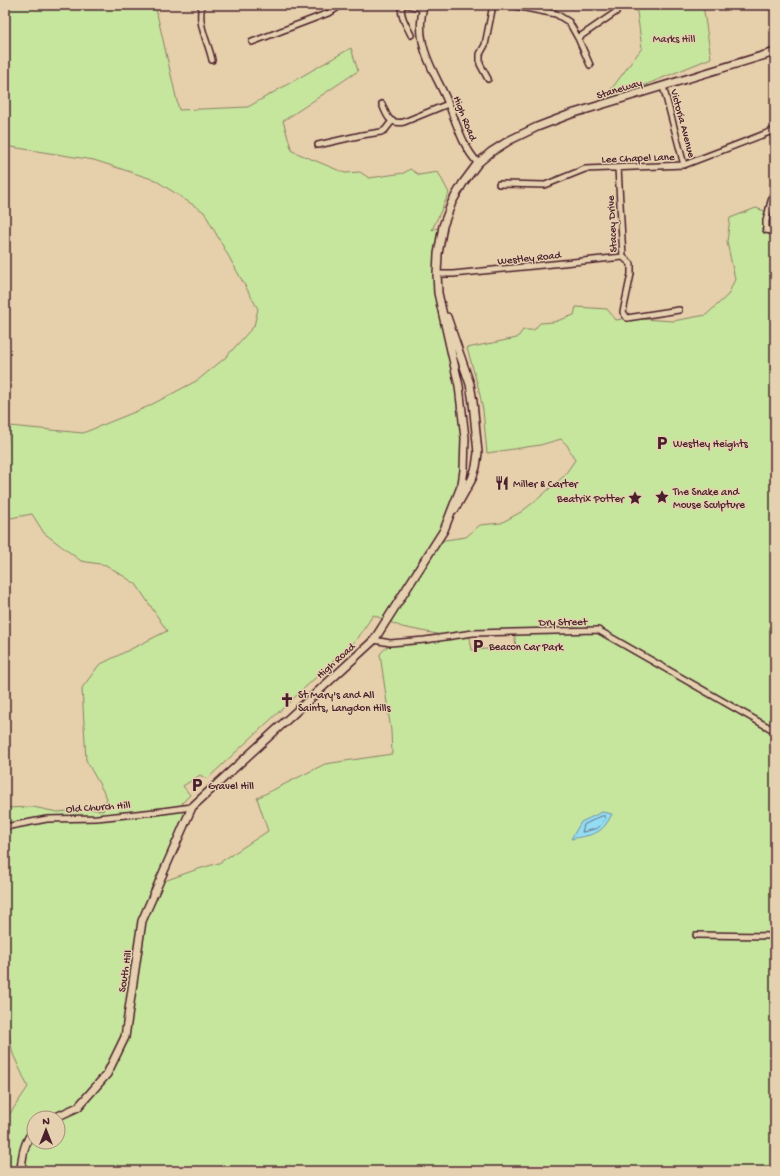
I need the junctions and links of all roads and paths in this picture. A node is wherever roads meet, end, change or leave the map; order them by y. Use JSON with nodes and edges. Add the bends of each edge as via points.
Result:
{"nodes":[{"id":1,"x":202,"y":5,"type":"edge"},
{"id":2,"x":338,"y":5,"type":"edge"},
{"id":3,"x":402,"y":5,"type":"edge"},
{"id":4,"x":408,"y":5,"type":"edge"},
{"id":5,"x":493,"y":5,"type":"edge"},
{"id":6,"x":510,"y":5,"type":"edge"},
{"id":7,"x":424,"y":7,"type":"edge"},
{"id":8,"x":616,"y":12,"type":"dead end"},
{"id":9,"x":411,"y":35,"type":"dead end"},
{"id":10,"x":578,"y":38,"type":"junction"},
{"id":11,"x":252,"y":42,"type":"dead end"},
{"id":12,"x":775,"y":52,"type":"edge"},
{"id":13,"x":212,"y":60,"type":"dead end"},
{"id":14,"x":590,"y":65,"type":"dead end"},
{"id":15,"x":488,"y":79,"type":"dead end"},
{"id":16,"x":663,"y":86,"type":"junction"},
{"id":17,"x":382,"y":104,"type":"dead end"},
{"id":18,"x":448,"y":104,"type":"junction"},
{"id":19,"x":392,"y":122,"type":"junction"},
{"id":20,"x":774,"y":133,"type":"edge"},
{"id":21,"x":318,"y":145,"type":"dead end"},
{"id":22,"x":478,"y":163,"type":"junction"},
{"id":23,"x":684,"y":165,"type":"junction"},
{"id":24,"x":618,"y":168,"type":"junction"},
{"id":25,"x":499,"y":184,"type":"dead end"},
{"id":26,"x":775,"y":185,"type":"edge"},
{"id":27,"x":774,"y":232,"type":"edge"},
{"id":28,"x":623,"y":257,"type":"junction"},
{"id":29,"x":437,"y":274,"type":"junction"},
{"id":30,"x":679,"y":310,"type":"dead end"},
{"id":31,"x":447,"y":522,"type":"junction"},
{"id":32,"x":374,"y":640,"type":"junction"},
{"id":33,"x":775,"y":731,"type":"edge"},
{"id":34,"x":192,"y":807,"type":"junction"},
{"id":35,"x":5,"y":827,"type":"edge"},
{"id":36,"x":696,"y":935,"type":"dead end"},
{"id":37,"x":775,"y":936,"type":"edge"},
{"id":38,"x":66,"y":1112,"type":"edge"},
{"id":39,"x":26,"y":1146,"type":"edge"},
{"id":40,"x":21,"y":1171,"type":"edge"}],
"edges":[{"from":1,"to":13,"type":"street","via":[[201,23]]},
{"from":2,"to":11,"type":"street","via":[[331,12]]},
{"from":3,"to":9,"type":"street","via":[[402,16]]},
{"from":4,"to":7,"type":"street","name":"High Road"},
{"from":5,"to":15,"type":"street","via":[[485,45],[480,54],[480,64]]},
{"from":6,"to":10,"type":"street","via":[[556,14],[569,22]]},
{"from":7,"to":18,"type":"street","name":"High Road","via":[[420,26],[424,50]]},
{"from":8,"to":10,"type":"street"},
{"from":10,"to":14,"type":"street"},
{"from":12,"to":16,"type":"main road","name":"Staneway"},
{"from":16,"to":22,"type":"main road","name":"Staneway","via":[[537,127],[502,145]]},
{"from":16,"to":23,"type":"street","name":"Victoria Avenue"},
{"from":17,"to":19,"type":"street"},
{"from":18,"to":19,"type":"street","via":[[404,122]]},
{"from":18,"to":22,"type":"street","name":"High Road","via":[[465,145]]},
{"from":19,"to":21,"type":"street","via":[[378,133]]},
{"from":20,"to":23,"type":"street","name":"Lee Chapel Lane"},
{"from":22,"to":29,"type":"main road","name":"High Road","via":[[459,188],[443,226]]},
{"from":23,"to":24,"type":"street","name":"Lee Chapel Lane"},
{"from":24,"to":25,"type":"street","name":"Lee Chapel Lane","via":[[585,168],[544,185]]},
{"from":24,"to":28,"type":"street","name":"Stacey Drive"},
{"from":26,"to":27,"type":"street","via":[[766,221],[766,230]]},
{"from":28,"to":29,"type":"street","name":"Westley Road"},
{"from":28,"to":30,"type":"street","name":"Stacey Drive","via":[[631,264],[623,312],[627,318]]},
{"from":29,"to":31,"type":"main road","name":"High Road","via":[[438,293],[459,386],[466,438],[462,484]]},
{"from":29,"to":31,"type":"main road","name":"High Road","via":[[447,316],[470,384],[478,452],[472,479]]},
{"from":31,"to":32,"type":"main road","name":"High Road"},
{"from":32,"to":33,"type":"street","name":"Dry Street","via":[[390,642],[473,633],[598,630]]},
{"from":32,"to":34,"type":"main road","name":"High Road"},
{"from":34,"to":35,"type":"street","name":"Old Church Hill","via":[[97,818],[47,819]]},
{"from":34,"to":38,"type":"main road","name":"South Hill","via":[[142,921],[125,1037],[107,1074],[78,1107]]},
{"from":36,"to":37,"type":"street"},
{"from":39,"to":40,"type":"main road"}]}
